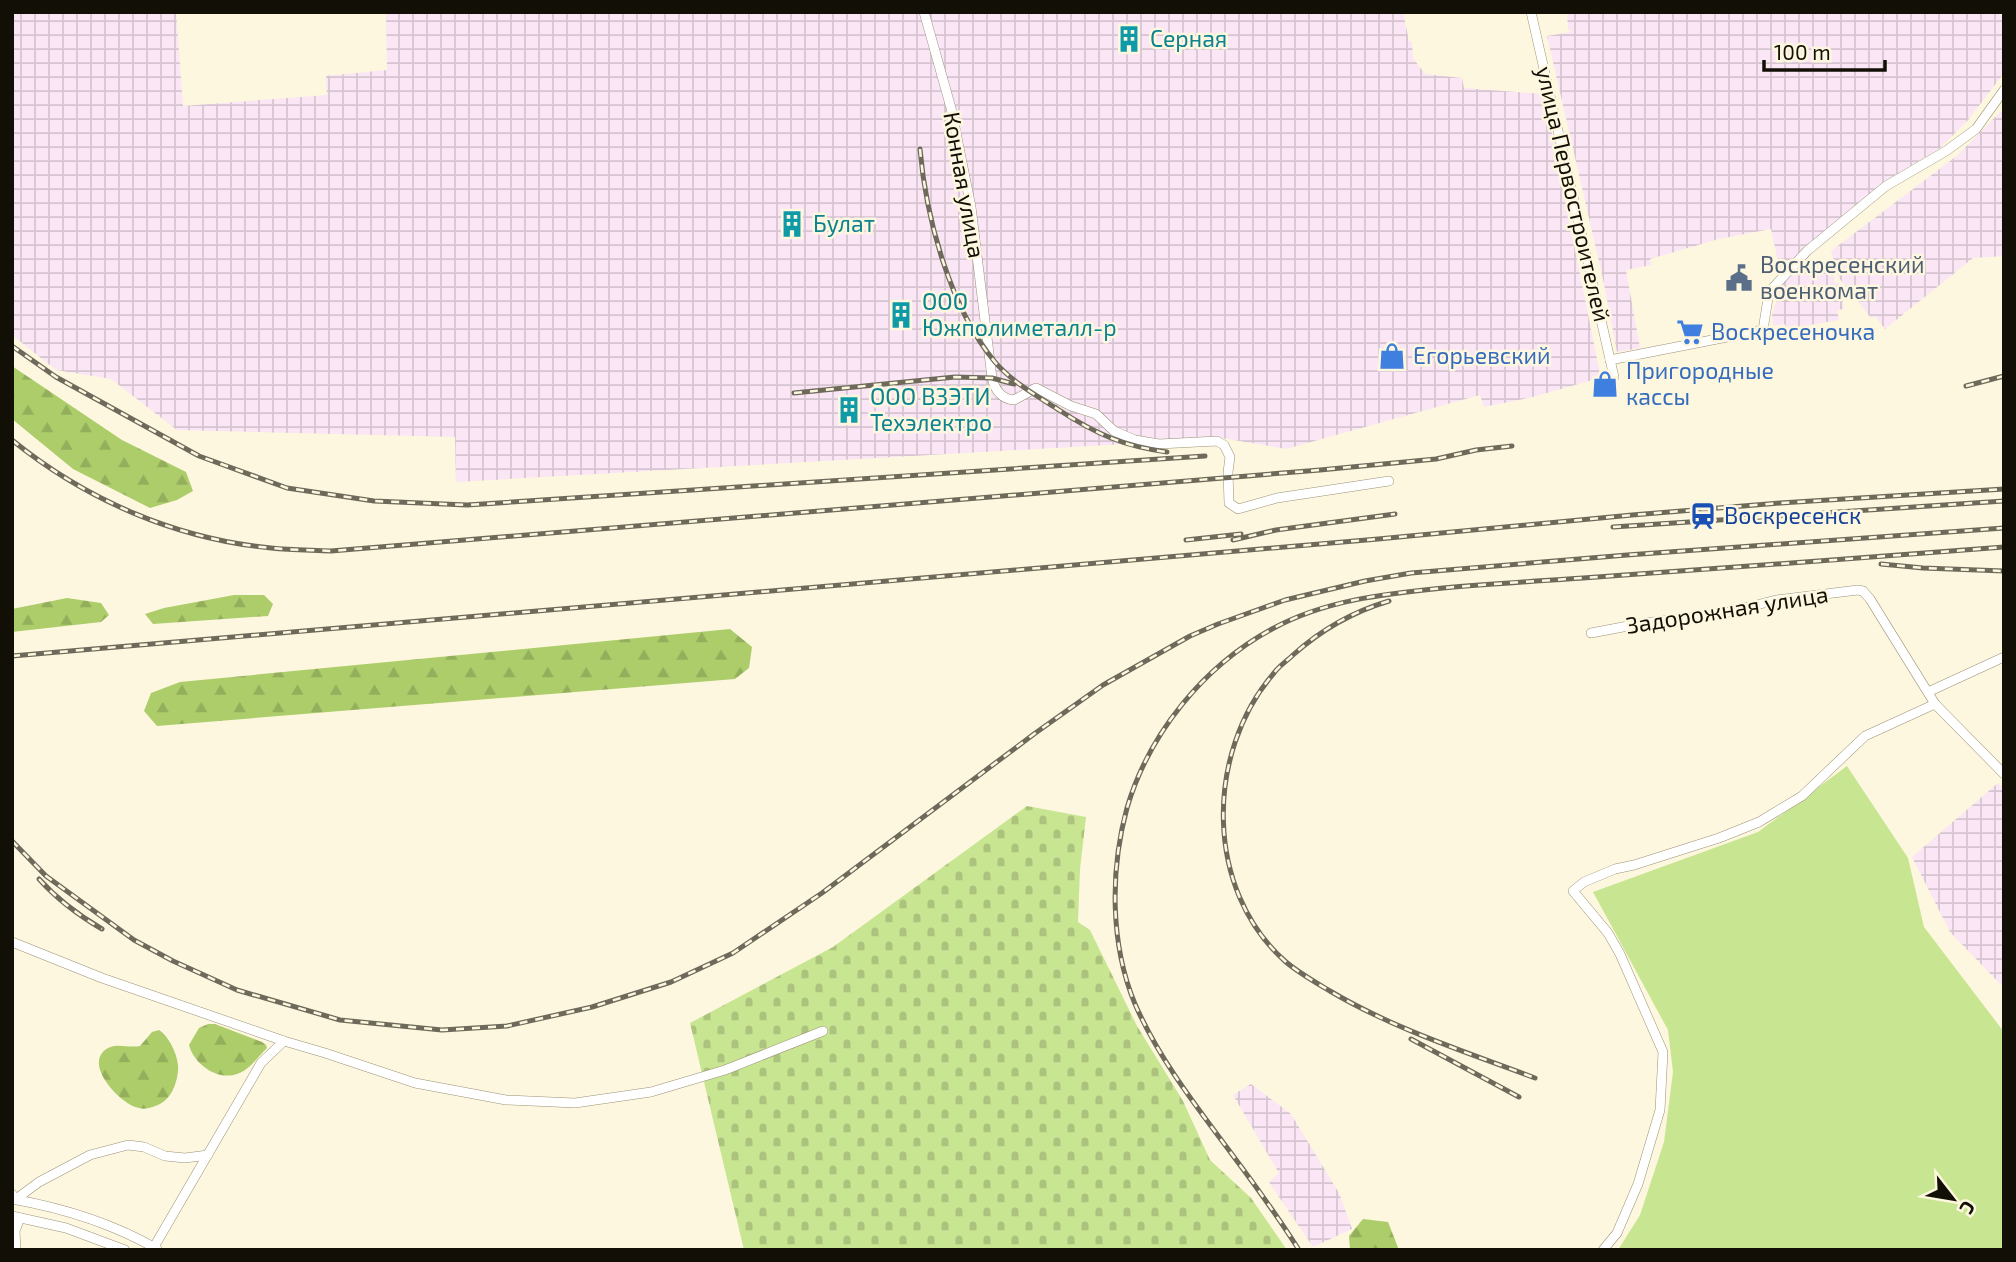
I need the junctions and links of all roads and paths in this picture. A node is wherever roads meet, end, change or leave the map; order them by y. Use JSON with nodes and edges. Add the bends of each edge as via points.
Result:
{"nodes":[{"id":1,"x":924,"y":12,"type":"edge"},
{"id":2,"x":1531,"y":12,"type":"edge"},
{"id":3,"x":2004,"y":90,"type":"edge"},
{"id":4,"x":1610,"y":360,"type":"junction"},
{"id":5,"x":1614,"y":377,"type":"dead end"},
{"id":6,"x":1389,"y":481,"type":"dead end"},
{"id":7,"x":1591,"y":633,"type":"dead end"},
{"id":8,"x":2004,"y":657,"type":"edge"},
{"id":9,"x":1928,"y":692,"type":"junction"},
{"id":10,"x":1935,"y":704,"type":"junction"},
{"id":11,"x":2004,"y":774,"type":"edge"},
{"id":12,"x":12,"y":942,"type":"edge"},
{"id":13,"x":823,"y":1031,"type":"dead end"},
{"id":14,"x":284,"y":1041,"type":"junction"},
{"id":15,"x":208,"y":1155,"type":"junction"},
{"id":16,"x":13,"y":1197,"type":"edge"},
{"id":17,"x":16,"y":1217,"type":"edge"},
{"id":18,"x":156,"y":1248,"type":"edge"},
{"id":19,"x":16,"y":1250,"type":"edge"},
{"id":20,"x":125,"y":1250,"type":"edge"},
{"id":21,"x":1603,"y":1250,"type":"edge"}],
"edges":[{"from":1,"to":6,"type":"street","name":"Конная улица","via":[[951,108],[973,220],[992,378],[1002,397],[1014,400],[1036,388],[1096,414],[1126,437],[1147,443],[1217,441],[1228,452],[1229,503],[1238,509],[1277,498]]},
{"from":2,"to":4,"type":"street","name":"улица Первостроителей"},
{"from":3,"to":4,"type":"street","via":[[1976,129],[1886,186],[1807,251],[1769,292],[1763,330]]},
{"from":4,"to":5,"type":"street","name":"улица Первостроителей"},
{"from":7,"to":9,"type":"street","name":"Задорожная улица","via":[[1853,589],[1870,599]]},
{"from":8,"to":9,"type":"street"},
{"from":9,"to":10,"type":"street"},
{"from":10,"to":11,"type":"street"},
{"from":10,"to":21,"type":"street","via":[[1865,736],[1802,796],[1759,822],[1615,869],[1573,891],[1620,954],[1663,1052],[1660,1110],[1638,1184],[1617,1233]]},
{"from":12,"to":14,"type":"street"},
{"from":13,"to":14,"type":"street","via":[[725,1070],[651,1092],[575,1103],[506,1100],[415,1083]]},
{"from":14,"to":15,"type":"street","via":[[261,1063]]},
{"from":15,"to":16,"type":"street","via":[[165,1156],[128,1145],[90,1155]]},
{"from":15,"to":18,"type":"street"},
{"from":16,"to":18,"type":"street","via":[[108,1225]]},
{"from":17,"to":19,"type":"street"},
{"from":17,"to":20,"type":"street","via":[[66,1228]]}]}
